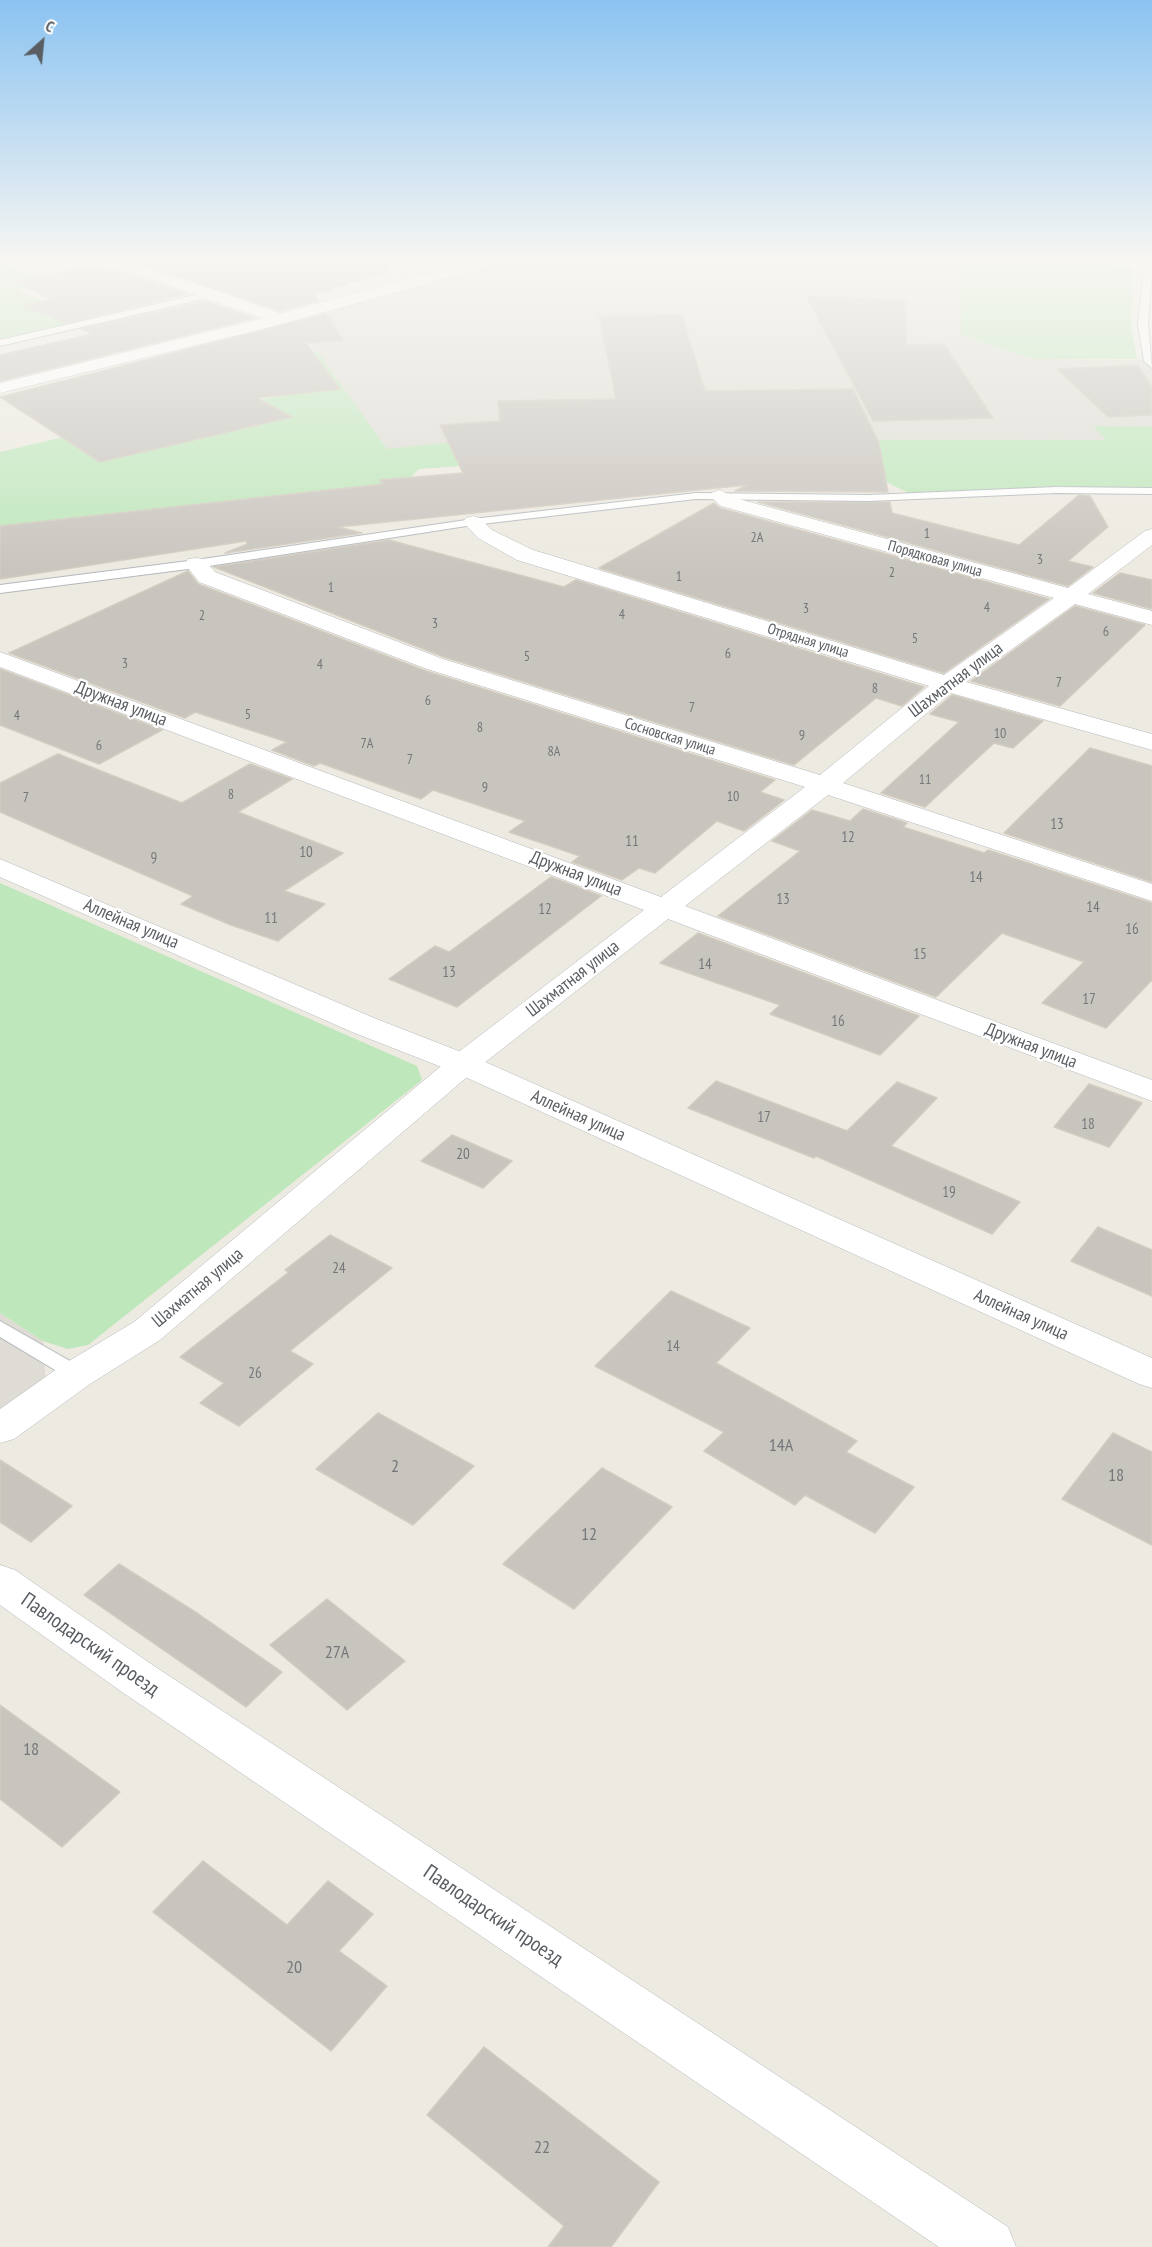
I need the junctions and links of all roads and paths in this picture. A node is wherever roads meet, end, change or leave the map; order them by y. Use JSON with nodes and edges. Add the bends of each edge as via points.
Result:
{"nodes":[{"id":1,"x":90,"y":366,"type":"edge"},
{"id":2,"x":0,"y":388,"type":"edge"},
{"id":3,"x":1152,"y":491,"type":"edge"},
{"id":4,"x":720,"y":496,"type":"junction"},
{"id":5,"x":473,"y":522,"type":"junction"},
{"id":6,"x":1152,"y":535,"type":"edge"},
{"id":7,"x":196,"y":564,"type":"junction"},
{"id":8,"x":0,"y":589,"type":"edge"},
{"id":9,"x":1070,"y":597,"type":"junction"},
{"id":10,"x":1152,"y":618,"type":"edge"},
{"id":11,"x":0,"y":658,"type":"edge"},
{"id":12,"x":947,"y":684,"type":"junction"},
{"id":13,"x":1152,"y":742,"type":"edge"},
{"id":14,"x":824,"y":785,"type":"junction"},
{"id":15,"x":0,"y":867,"type":"edge"},
{"id":16,"x":1152,"y":893,"type":"edge"},
{"id":17,"x":665,"y":908,"type":"junction"},
{"id":18,"x":463,"y":1064,"type":"junction"},
{"id":19,"x":1152,"y":1091,"type":"edge"},
{"id":20,"x":0,"y":1328,"type":"edge"},
{"id":21,"x":77,"y":1374,"type":"junction"},
{"id":22,"x":1152,"y":1374,"type":"edge"},
{"id":23,"x":0,"y":1429,"type":"edge"},
{"id":24,"x":0,"y":1582,"type":"edge"},
{"id":25,"x":988,"y":2247,"type":"edge"}],
"edges":[{"from":1,"to":2,"type":"street"},
{"from":3,"to":4,"type":"lane","via":[[1056,490],[869,498]]},
{"from":4,"to":5,"type":"lane"},
{"from":4,"to":9,"type":"street","name":"Порядковая улица","via":[[728,502]]},
{"from":5,"to":7,"type":"lane"},
{"from":5,"to":12,"type":"street","name":"Отрядная улица","via":[[485,534],[525,555]]},
{"from":6,"to":9,"type":"street","name":"Шахматная улица"},
{"from":7,"to":8,"type":"lane"},
{"from":7,"to":14,"type":"street","name":"Сосновская улица","via":[[207,577],[435,664]]},
{"from":9,"to":10,"type":"street","name":"Порядковая улица"},
{"from":9,"to":12,"type":"street","name":"Шахматная улица"},
{"from":11,"to":17,"type":"street","name":"Дружная улица"},
{"from":12,"to":13,"type":"street","name":"Отрядная улица"},
{"from":12,"to":14,"type":"street","name":"Шахматная улица"},
{"from":14,"to":16,"type":"street","name":"Сосновская улица"},
{"from":14,"to":17,"type":"street","name":"Шахматная улица"},
{"from":15,"to":18,"type":"street","name":"Аллейная улица","via":[[363,1025]]},
{"from":17,"to":18,"type":"street","name":"Шахматная улица"},
{"from":17,"to":19,"type":"street","name":"Дружная улица"},
{"from":18,"to":21,"type":"street","name":"Шахматная улица","via":[[147,1331]]},
{"from":18,"to":22,"type":"street","name":"Аллейная улица"},
{"from":20,"to":21,"type":"lane"},
{"from":21,"to":23,"type":"street","name":"Шахматная улица"},
{"from":24,"to":25,"type":"street","name":"Павлодарский проезд","via":[[138,1679]]}]}
